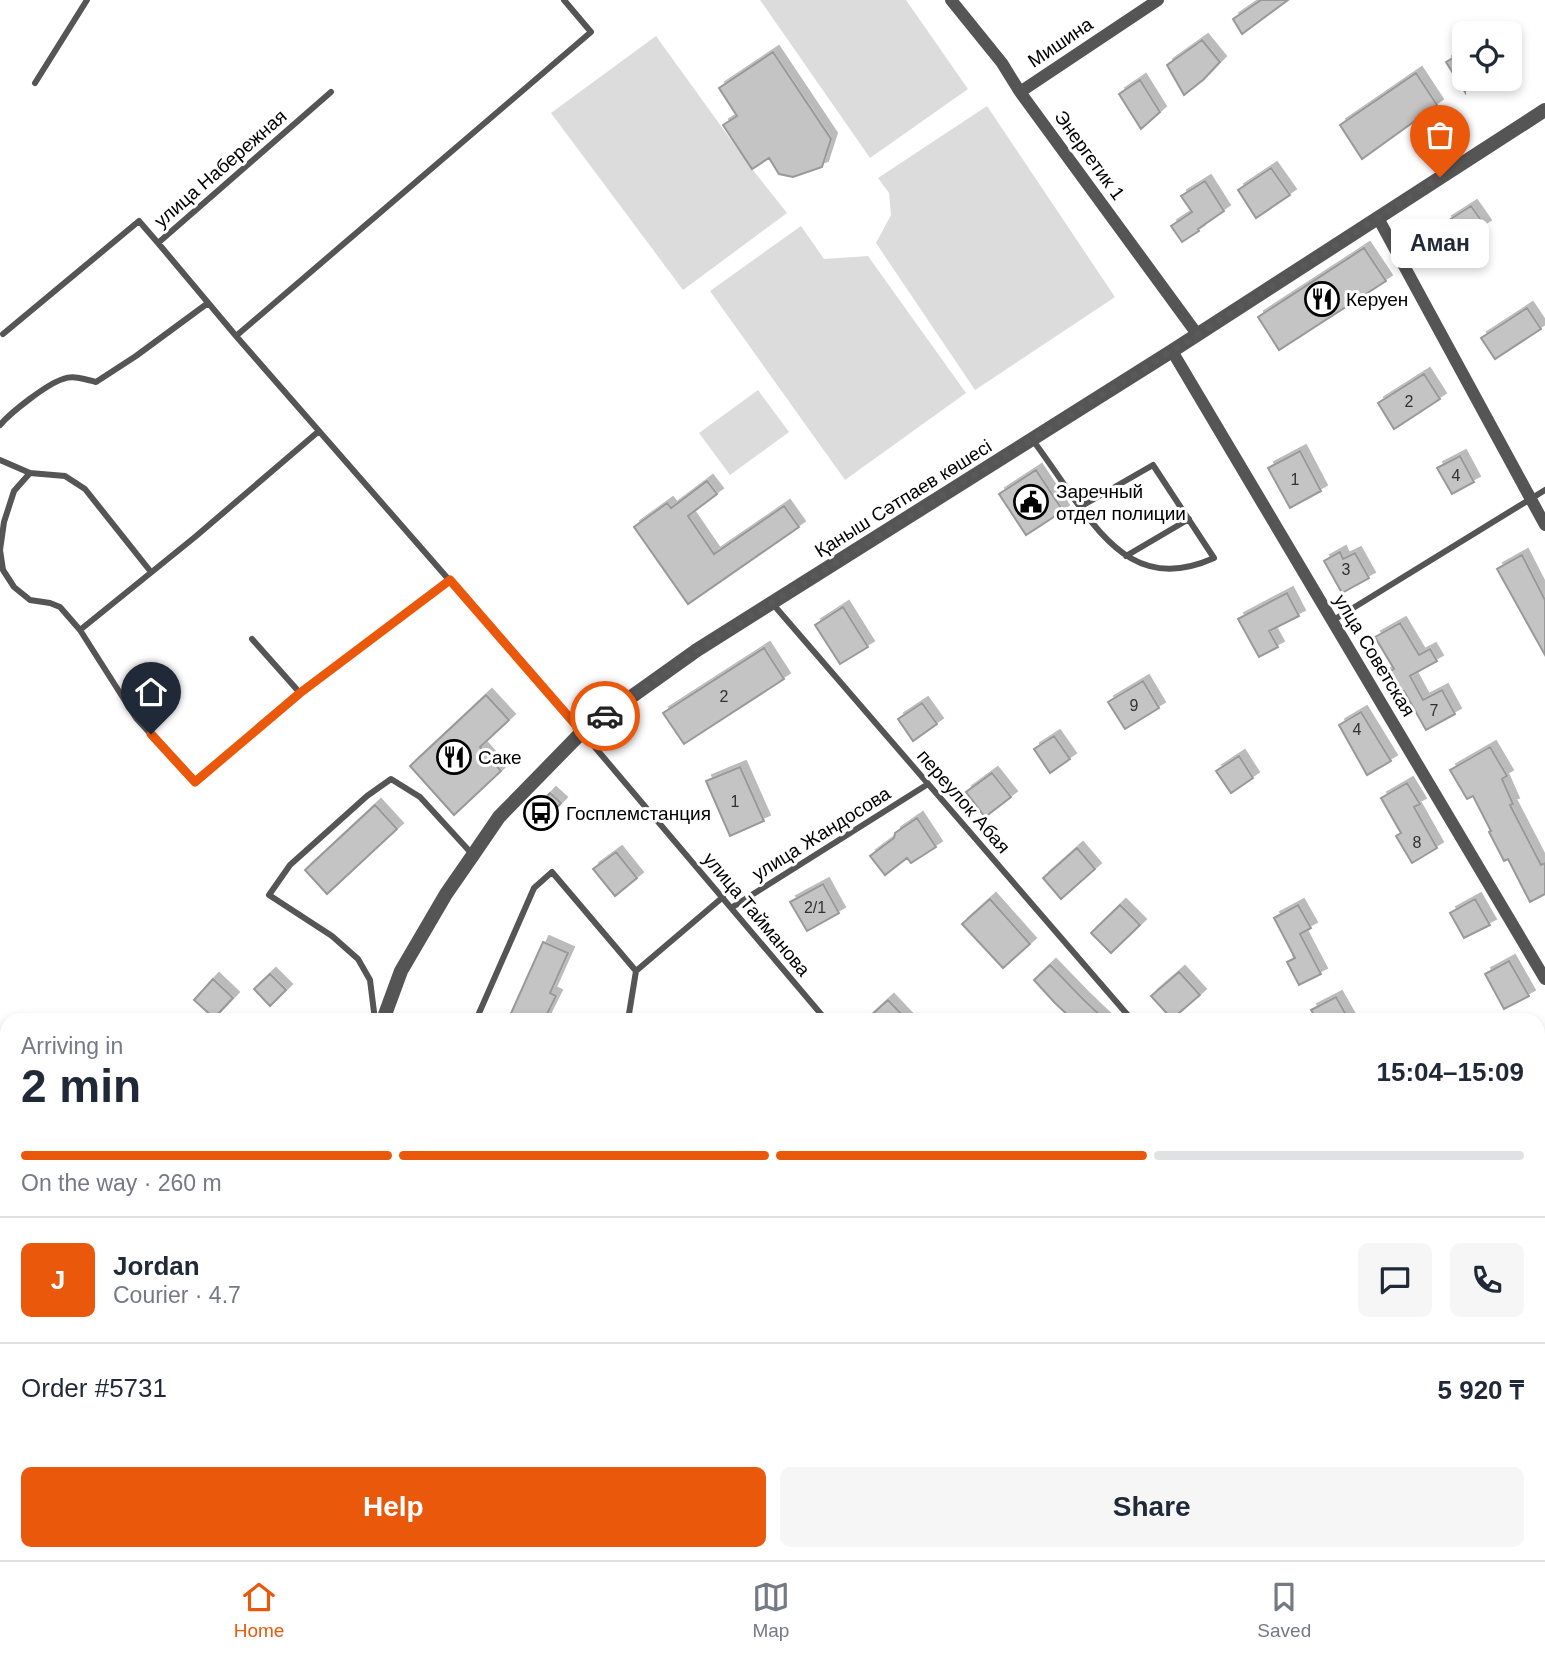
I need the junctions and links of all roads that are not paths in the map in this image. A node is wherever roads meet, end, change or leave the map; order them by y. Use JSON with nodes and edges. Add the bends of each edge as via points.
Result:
{"nodes":[{"id":1,"x":87,"y":0,"type":"edge"},
{"id":2,"x":564,"y":0,"type":"edge"},
{"id":3,"x":951,"y":0,"type":"edge"},
{"id":4,"x":1158,"y":0,"type":"edge"},
{"id":5,"x":36,"y":83,"type":"dead end"},
{"id":6,"x":331,"y":92,"type":"dead end"},
{"id":7,"x":1020,"y":92,"type":"junction"},
{"id":8,"x":1545,"y":110,"type":"edge"},
{"id":9,"x":1378,"y":218,"type":"junction"},
{"id":10,"x":158,"y":243,"type":"junction"},
{"id":11,"x":208,"y":303,"type":"junction"},
{"id":12,"x":3,"y":334,"type":"dead end"},
{"id":13,"x":1196,"y":334,"type":"junction"},
{"id":14,"x":236,"y":337,"type":"junction"},
{"id":15,"x":1172,"y":351,"type":"junction"},
{"id":16,"x":0,"y":425,"type":"edge"},
{"id":17,"x":319,"y":431,"type":"junction"},
{"id":18,"x":1032,"y":439,"type":"junction"},
{"id":19,"x":0,"y":460,"type":"edge"},
{"id":20,"x":30,"y":473,"type":"junction"},
{"id":21,"x":1545,"y":490,"type":"edge"},
{"id":22,"x":1531,"y":499,"type":"junction"},
{"id":23,"x":1080,"y":507,"type":"junction"},
{"id":24,"x":1189,"y":519,"type":"junction"},
{"id":25,"x":1545,"y":525,"type":"edge"},
{"id":26,"x":1126,"y":556,"type":"junction"},
{"id":27,"x":151,"y":572,"type":"junction"},
{"id":28,"x":450,"y":580,"type":"junction"},
{"id":29,"x":772,"y":603,"type":"junction"},
{"id":30,"x":1332,"y":621,"type":"junction"},
{"id":31,"x":80,"y":630,"type":"junction"},
{"id":32,"x":252,"y":639,"type":"dead end"},
{"id":33,"x":300,"y":693,"type":"junction"},
{"id":34,"x":582,"y":732,"type":"junction"},
{"id":35,"x":928,"y":784,"type":"junction"},
{"id":36,"x":473,"y":855,"type":"junction"},
{"id":37,"x":723,"y":897,"type":"junction"},
{"id":38,"x":731,"y":908,"type":"junction"},
{"id":39,"x":636,"y":971,"type":"junction"},
{"id":40,"x":1545,"y":979,"type":"edge"},
{"id":41,"x":374,"y":1013,"type":"edge"},
{"id":42,"x":386,"y":1013,"type":"edge"},
{"id":43,"x":479,"y":1013,"type":"edge"},
{"id":44,"x":629,"y":1013,"type":"edge"},
{"id":45,"x":820,"y":1013,"type":"edge"},
{"id":46,"x":1126,"y":1013,"type":"edge"}],
"edges":[{"from":1,"to":5,"type":"lane"},
{"from":2,"to":14,"type":"lane","via":[[591,32]]},
{"from":3,"to":7,"type":"street","name":"Энергетик 1"},
{"from":4,"to":7,"type":"street","name":"Мишина"},
{"from":6,"to":10,"type":"lane","name":"улица Набережная"},
{"from":7,"to":13,"type":"street","name":"Энергетик 1"},
{"from":8,"to":9,"type":"street","name":"Қаныш Сәтпаев көшесі"},
{"from":9,"to":13,"type":"street","name":"Қаныш Сәтпаев көшесі"},
{"from":9,"to":22,"type":"street"},
{"from":10,"to":11,"type":"lane","name":"улица Набережная"},
{"from":10,"to":12,"type":"lane","via":[[139,221]]},
{"from":11,"to":14,"type":"lane","name":"улица Набережная"},
{"from":11,"to":16,"type":"lane","via":[[96,382],[63,379]]},
{"from":13,"to":15,"type":"street","name":"Қаныш Сәтпаев көшесі"},
{"from":14,"to":17,"type":"lane","name":"улица Набережная"},
{"from":15,"to":18,"type":"street","name":"Қаныш Сәтпаев көшесі"},
{"from":15,"to":30,"type":"street","name":"улца Советская"},
{"from":17,"to":27,"type":"lane"},
{"from":17,"to":28,"type":"lane","name":"улица Набережная"},
{"from":18,"to":23,"type":"lane"},
{"from":18,"to":29,"type":"street","name":"Қаныш Сәтпаев көшесі"},
{"from":19,"to":20,"type":"lane"},
{"from":20,"to":27,"type":"lane","via":[[65,476],[85,489]]},
{"from":20,"to":31,"type":"lane","via":[[14,491],[5,522],[0,550],[3,569],[14,587],[30,600],[60,607]]},
{"from":21,"to":22,"type":"lane"},
{"from":22,"to":25,"type":"street"},
{"from":22,"to":30,"type":"lane"},
{"from":23,"to":24,"type":"lane","via":[[1153,465]]},
{"from":23,"to":26,"type":"lane"},
{"from":24,"to":26,"type":"lane"},
{"from":24,"to":26,"type":"lane","via":[[1214,558],[1197,565],[1158,569]]},
{"from":27,"to":31,"type":"lane"},
{"from":28,"to":33,"type":"lane"},
{"from":28,"to":34,"type":"lane","name":"улица Тайманова"},
{"from":29,"to":34,"type":"street","name":"Қаныш Сәтпаев көшесі"},
{"from":29,"to":35,"type":"lane","name":"переулок Абая"},
{"from":30,"to":40,"type":"street","name":"улца Советская"},
{"from":31,"to":33,"type":"lane","via":[[136,718],[195,782]]},
{"from":32,"to":33,"type":"lane"},
{"from":34,"to":36,"type":"street","name":"Қаныш Сәтпаев көшесі","via":[[499,817]]},
{"from":34,"to":37,"type":"lane","name":"улица Тайманова"},
{"from":35,"to":38,"type":"lane","name":"улица Жандосова"},
{"from":35,"to":46,"type":"lane","name":"переулок Абая"},
{"from":36,"to":41,"type":"lane","via":[[420,797],[391,779],[290,865],[270,895],[358,959],[370,981]]},
{"from":36,"to":42,"type":"street","name":"Қаныш Сәтпаев көшесі","via":[[401,971]]},
{"from":37,"to":38,"type":"lane","name":"улица Тайманова"},
{"from":37,"to":39,"type":"lane"},
{"from":38,"to":45,"type":"lane","name":"улица Тайманова"},
{"from":39,"to":43,"type":"lane","via":[[552,872],[534,888]]},
{"from":39,"to":44,"type":"lane"}]}
